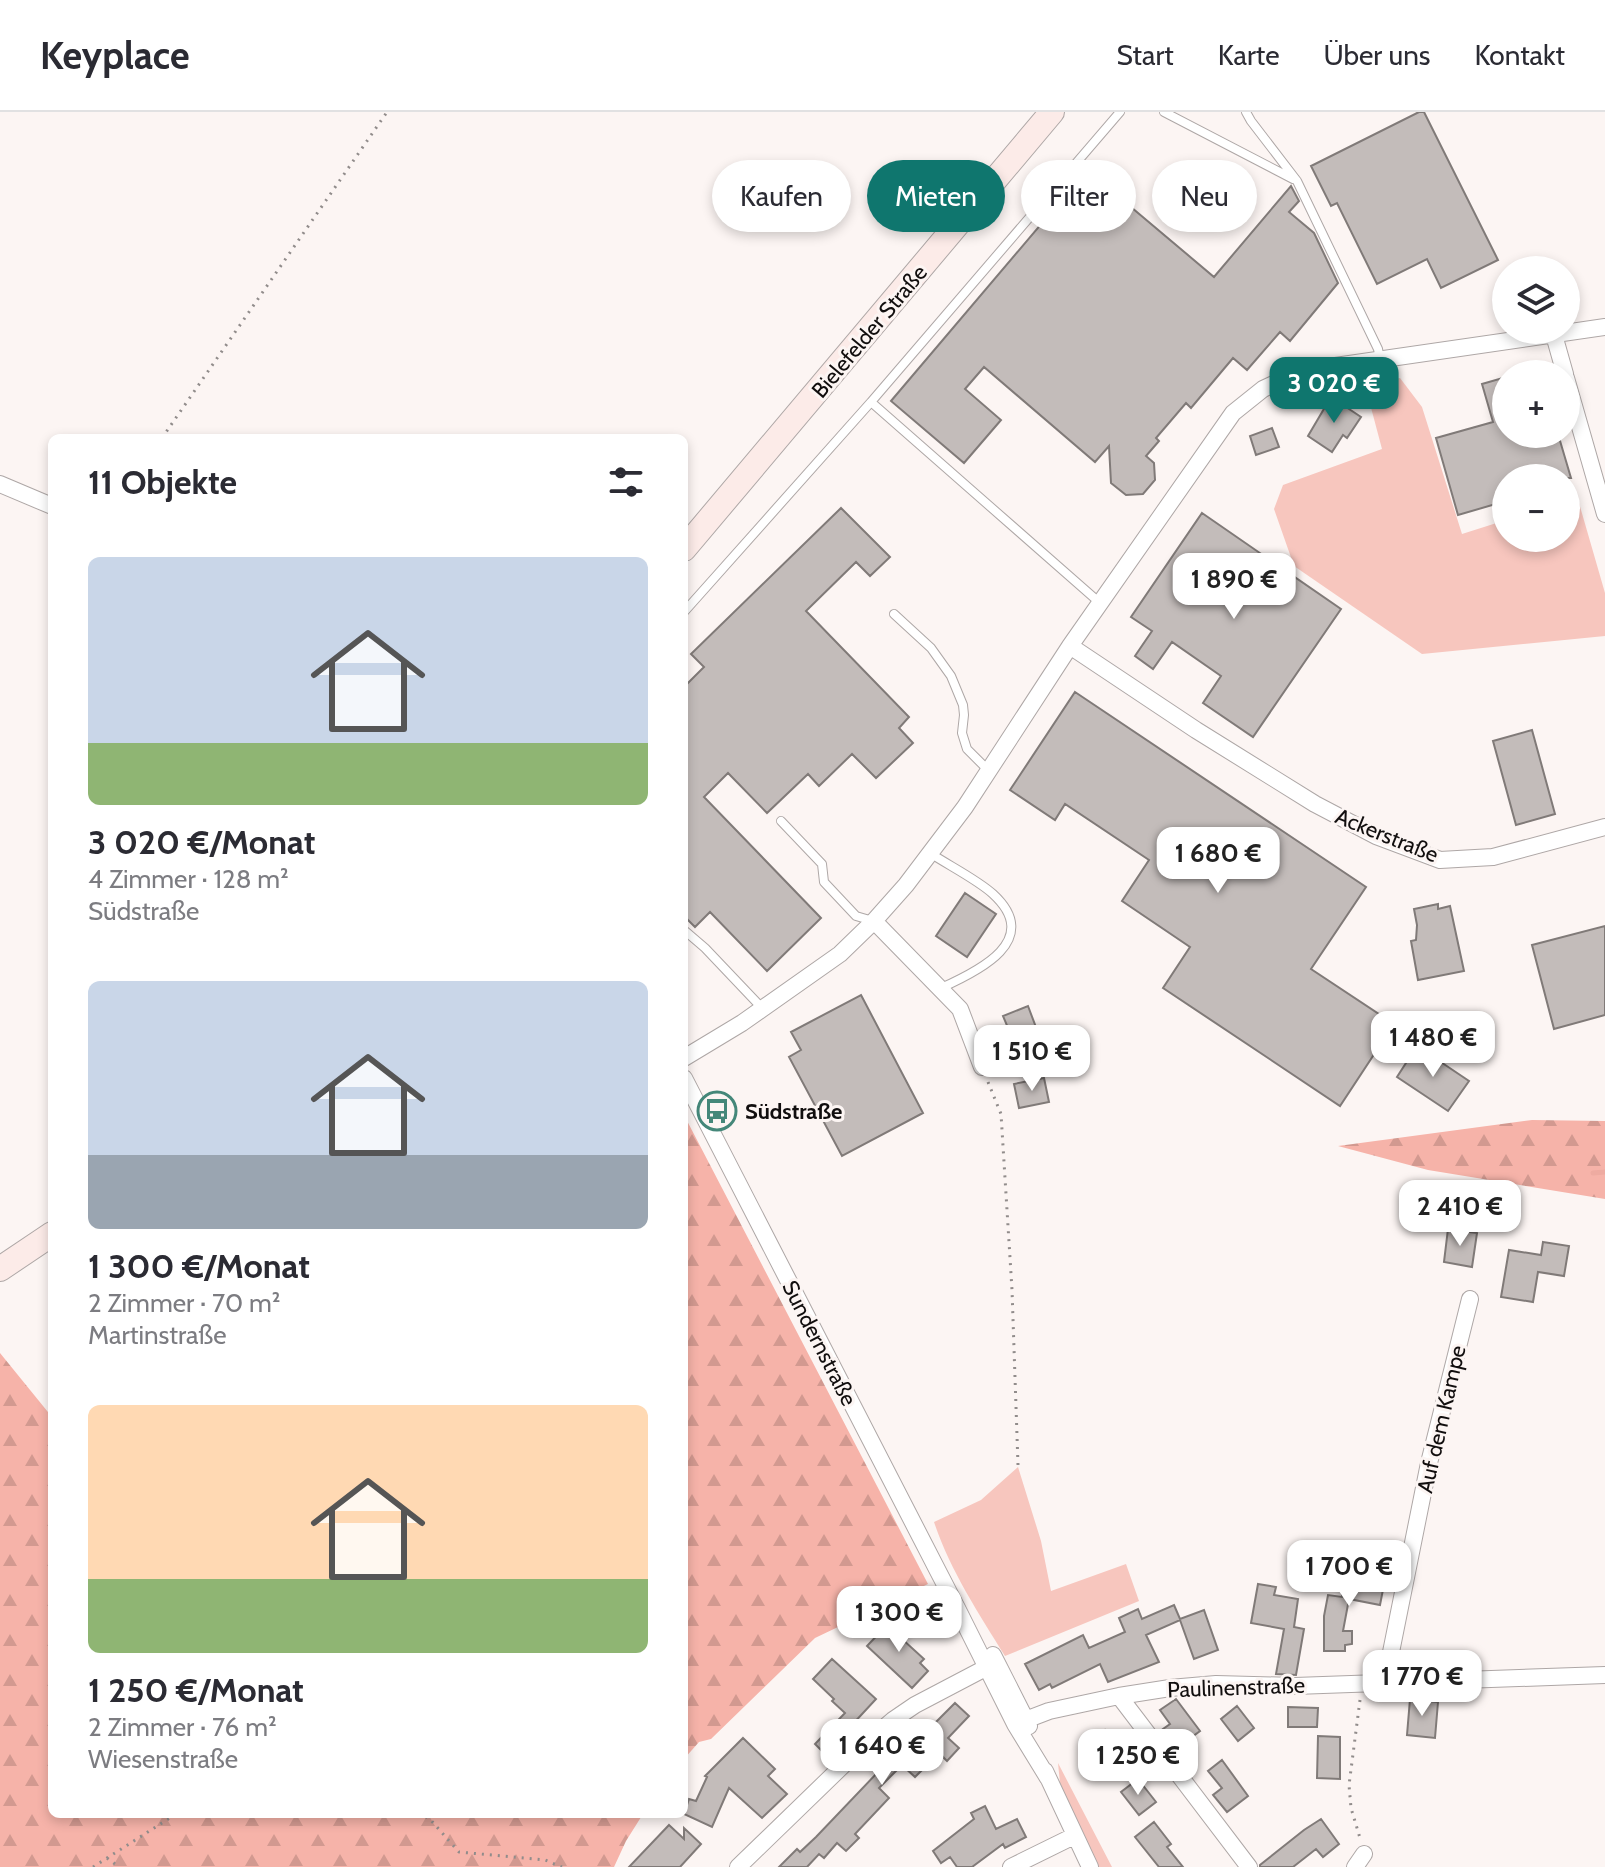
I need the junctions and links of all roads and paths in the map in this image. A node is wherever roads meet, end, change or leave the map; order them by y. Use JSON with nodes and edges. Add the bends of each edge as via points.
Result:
{"nodes":[{"id":1,"x":387,"y":112,"type":"edge"},
{"id":2,"x":1052,"y":112,"type":"edge"},
{"id":3,"x":1120,"y":112,"type":"edge"},
{"id":4,"x":1128,"y":112,"type":"edge"},
{"id":5,"x":1164,"y":112,"type":"edge"},
{"id":6,"x":1246,"y":112,"type":"edge"},
{"id":7,"x":1114,"y":120,"type":"junction"},
{"id":8,"x":1297,"y":181,"type":"junction"},
{"id":9,"x":1605,"y":327,"type":"edge"},
{"id":10,"x":1580,"y":331,"type":"edge"},
{"id":11,"x":1492,"y":344,"type":"edge"},
{"id":12,"x":1380,"y":360,"type":"junction"},
{"id":13,"x":871,"y":402,"type":"junction"},
{"id":14,"x":1580,"y":425,"type":"edge"},
{"id":15,"x":165,"y":434,"type":"edge"},
{"id":16,"x":0,"y":484,"type":"edge"},
{"id":17,"x":48,"y":504,"type":"edge"},
{"id":18,"x":1605,"y":513,"type":"edge"},
{"id":19,"x":688,"y":544,"type":"edge"},
{"id":20,"x":1100,"y":603,"type":"junction"},
{"id":21,"x":688,"y":608,"type":"edge"},
{"id":22,"x":894,"y":614,"type":"dead end"},
{"id":23,"x":1070,"y":646,"type":"junction"},
{"id":24,"x":989,"y":770,"type":"junction"},
{"id":25,"x":781,"y":821,"type":"dead end"},
{"id":26,"x":1605,"y":827,"type":"edge"},
{"id":27,"x":930,"y":853,"type":"junction"},
{"id":28,"x":874,"y":921,"type":"junction"},
{"id":29,"x":688,"y":933,"type":"edge"},
{"id":30,"x":940,"y":988,"type":"junction"},
{"id":31,"x":763,"y":1009,"type":"junction"},
{"id":32,"x":688,"y":1056,"type":"edge"},
{"id":33,"x":982,"y":1067,"type":"joint"},
{"id":34,"x":688,"y":1086,"type":"edge"},
{"id":35,"x":48,"y":1237,"type":"edge"},
{"id":36,"x":0,"y":1269,"type":"edge"},
{"id":37,"x":1470,"y":1299,"type":"dead end"},
{"id":38,"x":1018,"y":1465,"type":"dead end"},
{"id":39,"x":992,"y":1664,"type":"junction"},
{"id":40,"x":1605,"y":1675,"type":"edge"},
{"id":41,"x":1385,"y":1682,"type":"junction"},
{"id":42,"x":1362,"y":1683,"type":"junction"},
{"id":43,"x":1119,"y":1696,"type":"junction"},
{"id":44,"x":1021,"y":1721,"type":"junction"},
{"id":45,"x":170,"y":1818,"type":"edge"},
{"id":46,"x":429,"y":1818,"type":"edge"},
{"id":47,"x":1074,"y":1836,"type":"junction"},
{"id":48,"x":107,"y":1858,"type":"junction"},
{"id":49,"x":1360,"y":1860,"type":"edge"},
{"id":50,"x":93,"y":1867,"type":"edge"},
{"id":51,"x":119,"y":1867,"type":"edge"},
{"id":52,"x":562,"y":1867,"type":"edge"},
{"id":53,"x":738,"y":1867,"type":"edge"},
{"id":54,"x":1011,"y":1867,"type":"edge"},
{"id":55,"x":1090,"y":1867,"type":"edge"},
{"id":56,"x":1249,"y":1867,"type":"edge"}],
"edges":[{"from":1,"to":15,"type":"path"},
{"from":2,"to":19,"type":"main road","name":"Bielefelder Straße"},
{"from":3,"to":7,"type":"lane"},
{"from":4,"to":7,"type":"lane"},
{"from":5,"to":8,"type":"lane"},
{"from":6,"to":8,"type":"lane"},
{"from":7,"to":13,"type":"lane"},
{"from":8,"to":12,"type":"lane"},
{"from":9,"to":10,"type":"street"},
{"from":11,"to":12,"type":"street"},
{"from":12,"to":20,"type":"street","via":[[1301,371],[1263,389],[1233,413]]},
{"from":13,"to":20,"type":"lane"},
{"from":13,"to":21,"type":"lane"},
{"from":14,"to":18,"type":"street"},
{"from":16,"to":17,"type":"street"},
{"from":20,"to":23,"type":"street"},
{"from":22,"to":24,"type":"lane","via":[[931,648],[951,676],[963,705],[967,749]]},
{"from":23,"to":24,"type":"street"},
{"from":23,"to":26,"type":"street","name":"Ackerstraße","via":[[1315,804],[1376,836],[1440,860],[1493,857]]},
{"from":24,"to":27,"type":"street"},
{"from":25,"to":28,"type":"lane","via":[[822,864],[824,882],[856,916]]},
{"from":27,"to":28,"type":"street"},
{"from":27,"to":30,"type":"lane","via":[[992,893],[1012,924],[1011,937],[983,967]]},
{"from":28,"to":30,"type":"street"},
{"from":28,"to":31,"type":"street","via":[[840,954]]},
{"from":29,"to":31,"type":"lane"},
{"from":30,"to":33,"type":"street","via":[[960,1009]]},
{"from":31,"to":32,"type":"street"},
{"from":33,"to":38,"type":"path","via":[[1001,1114]]},
{"from":34,"to":39,"type":"street","name":"Sundernstraße","via":[[957,1608]]},
{"from":35,"to":36,"type":"main road"},
{"from":37,"to":41,"type":"street","name":"Auf dem Kampe","via":[[1429,1463]]},
{"from":39,"to":44,"type":"street","name":"Sundernstraße"},
{"from":39,"to":53,"type":"street","via":[[893,1720]]},
{"from":40,"to":41,"type":"street","name":"Paulinenstraße"},
{"from":41,"to":42,"type":"street","name":"Paulinenstraße"},
{"from":42,"to":43,"type":"street","name":"Paulinenstraße","via":[[1216,1684]]},
{"from":42,"to":49,"type":"path","via":[[1349,1785]]},
{"from":43,"to":44,"type":"street","name":"Paulinenstraße"},
{"from":43,"to":56,"type":"street"},
{"from":44,"to":47,"type":"street","name":"Sundernstraße"},
{"from":45,"to":48,"type":"path"},
{"from":46,"to":52,"type":"path","via":[[459,1852],[545,1860]]},
{"from":47,"to":54,"type":"street"},
{"from":47,"to":55,"type":"street","name":"Sundernstraße"},
{"from":48,"to":50,"type":"path"},
{"from":48,"to":51,"type":"path"}]}
